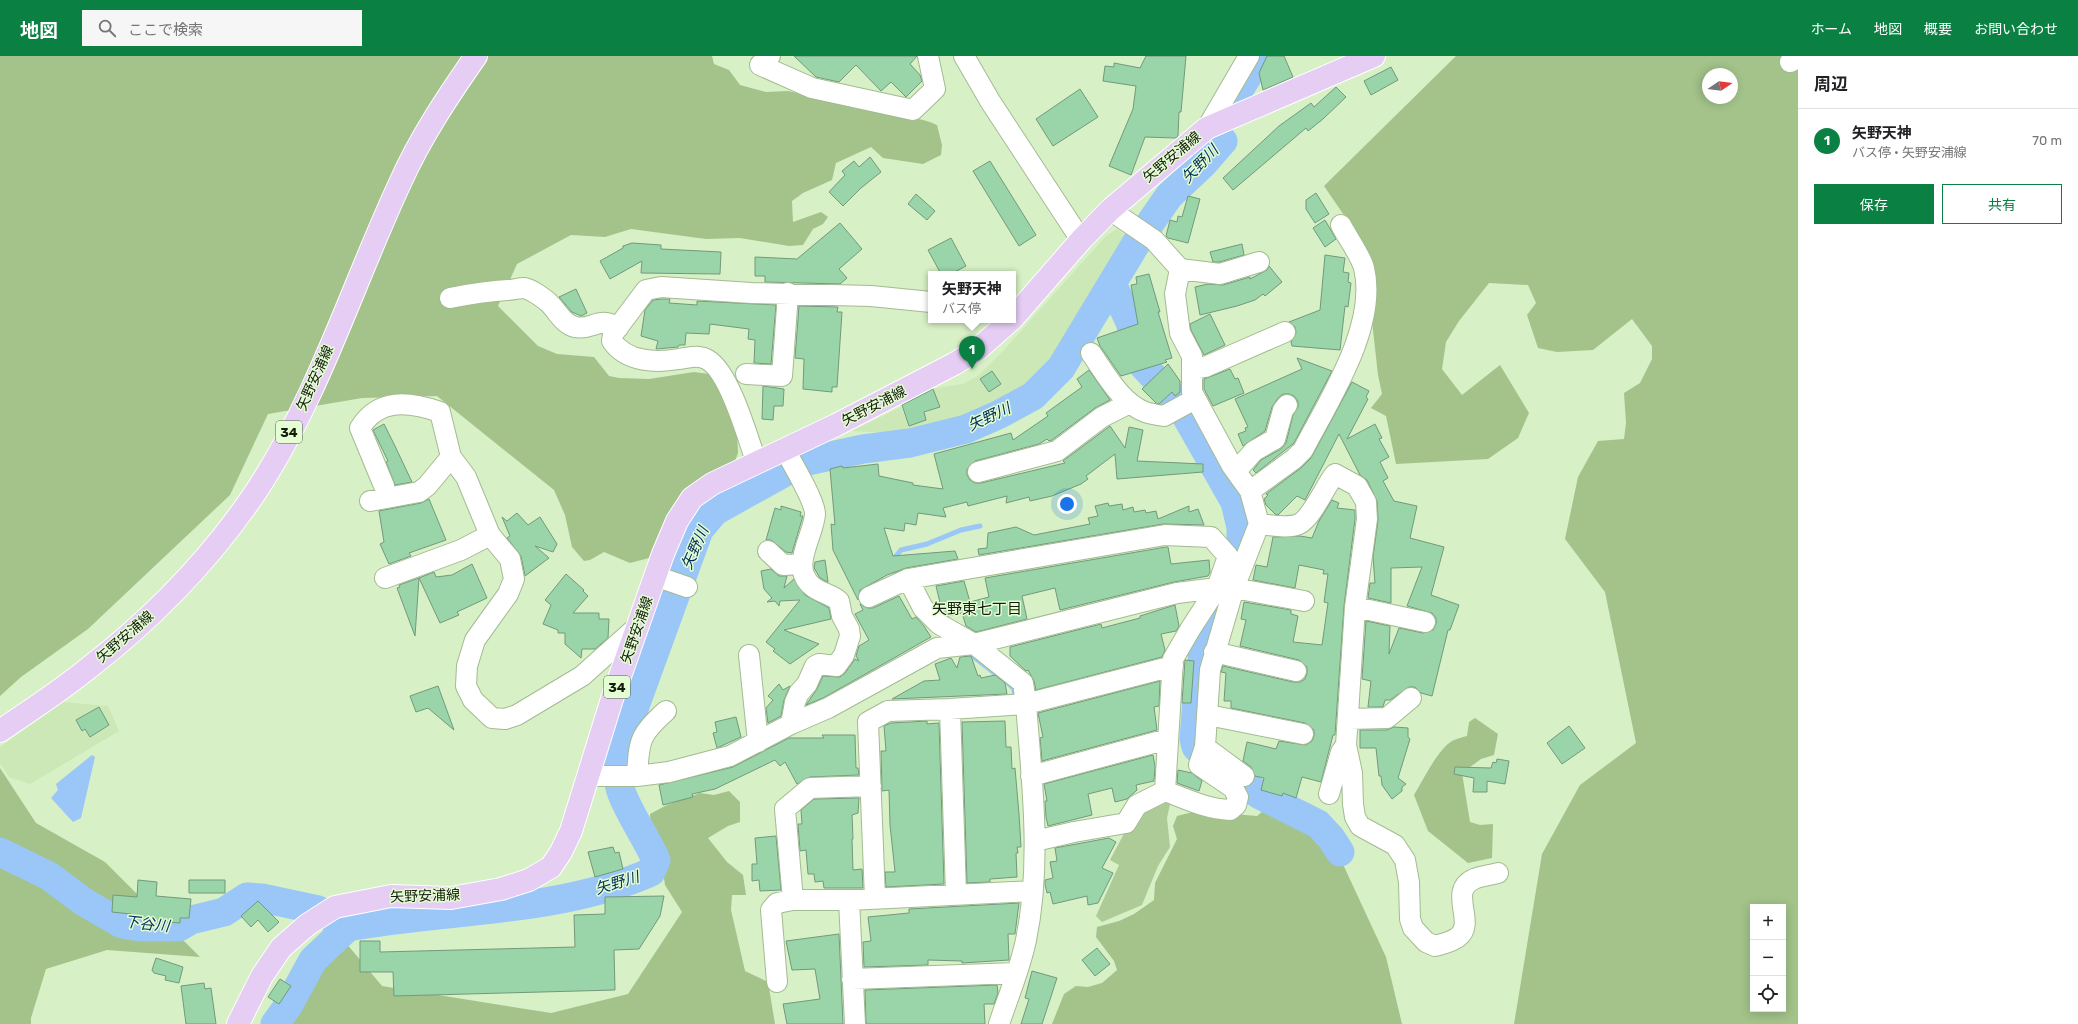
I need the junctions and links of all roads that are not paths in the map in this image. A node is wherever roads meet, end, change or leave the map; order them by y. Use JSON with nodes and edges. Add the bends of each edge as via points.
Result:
{"nodes":[{"id":1,"x":476,"y":56,"type":"edge"},
{"id":2,"x":770,"y":56,"type":"edge"},
{"id":3,"x":928,"y":56,"type":"edge"},
{"id":4,"x":964,"y":56,"type":"edge"},
{"id":5,"x":1249,"y":56,"type":"edge"},
{"id":6,"x":1374,"y":56,"type":"edge"},
{"id":7,"x":1208,"y":128,"type":"junction"},
{"id":8,"x":1110,"y":210,"type":"junction"},
{"id":9,"x":1341,"y":225,"type":"dead end"},
{"id":10,"x":1080,"y":240,"type":"junction"},
{"id":11,"x":1259,"y":262,"type":"dead end"},
{"id":12,"x":1180,"y":269,"type":"junction"},
{"id":13,"x":788,"y":293,"type":"junction"},
{"id":14,"x":450,"y":298,"type":"dead end"},
{"id":15,"x":928,"y":302,"type":"edge"},
{"id":16,"x":1016,"y":314,"type":"edge"},
{"id":17,"x":1007,"y":323,"type":"edge"},
{"id":18,"x":618,"y":328,"type":"junction"},
{"id":19,"x":1285,"y":332,"type":"dead end"},
{"id":20,"x":1091,"y":353,"type":"dead end"},
{"id":21,"x":1193,"y":369,"type":"junction"},
{"id":22,"x":746,"y":374,"type":"dead end"},
{"id":23,"x":1195,"y":398,"type":"junction"},
{"id":24,"x":1130,"y":403,"type":"junction"},
{"id":25,"x":1287,"y":405,"type":"dead end"},
{"id":26,"x":785,"y":450,"type":"junction"},
{"id":27,"x":451,"y":457,"type":"junction"},
{"id":28,"x":757,"y":464,"type":"junction"},
{"id":29,"x":1236,"y":471,"type":"junction"},
{"id":30,"x":978,"y":472,"type":"dead end"},
{"id":31,"x":384,"y":486,"type":"dead end"},
{"id":32,"x":1250,"y":490,"type":"junction"},
{"id":33,"x":370,"y":501,"type":"dead end"},
{"id":34,"x":1259,"y":524,"type":"junction"},
{"id":35,"x":490,"y":535,"type":"junction"},
{"id":36,"x":768,"y":551,"type":"dead end"},
{"id":37,"x":801,"y":564,"type":"junction"},
{"id":38,"x":655,"y":576,"type":"junction"},
{"id":39,"x":385,"y":578,"type":"dead end"},
{"id":40,"x":901,"y":581,"type":"junction"},
{"id":41,"x":687,"y":587,"type":"dead end"},
{"id":42,"x":1226,"y":588,"type":"junction"},
{"id":43,"x":869,"y":597,"type":"dead end"},
{"id":44,"x":1304,"y":602,"type":"dead end"},
{"id":45,"x":1355,"y":608,"type":"junction"},
{"id":46,"x":1425,"y":622,"type":"dead end"},
{"id":47,"x":638,"y":626,"type":"junction"},
{"id":48,"x":974,"y":644,"type":"junction"},
{"id":49,"x":1214,"y":652,"type":"junction"},
{"id":50,"x":749,"y":655,"type":"dead end"},
{"id":51,"x":1173,"y":666,"type":"junction"},
{"id":52,"x":1296,"y":671,"type":"dead end"},
{"id":53,"x":1411,"y":698,"type":"dead end"},
{"id":54,"x":1026,"y":704,"type":"junction"},
{"id":55,"x":950,"y":709,"type":"junction"},
{"id":56,"x":666,"y":711,"type":"dead end"},
{"id":57,"x":1208,"y":715,"type":"junction"},
{"id":58,"x":1348,"y":719,"type":"junction"},
{"id":59,"x":791,"y":724,"type":"junction"},
{"id":60,"x":0,"y":731,"type":"edge"},
{"id":61,"x":1303,"y":734,"type":"dead end"},
{"id":62,"x":1168,"y":739,"type":"junction"},
{"id":63,"x":758,"y":742,"type":"junction"},
{"id":64,"x":1346,"y":745,"type":"junction"},
{"id":65,"x":1203,"y":753,"type":"junction"},
{"id":66,"x":589,"y":776,"type":"junction"},
{"id":67,"x":637,"y":776,"type":"junction"},
{"id":68,"x":1031,"y":776,"type":"junction"},
{"id":69,"x":1244,"y":776,"type":"dead end"},
{"id":70,"x":871,"y":786,"type":"junction"},
{"id":71,"x":1165,"y":791,"type":"junction"},
{"id":72,"x":1329,"y":794,"type":"dead end"},
{"id":73,"x":1035,"y":841,"type":"junction"},
{"id":74,"x":1498,"y":874,"type":"dead end"},
{"id":75,"x":1032,"y":891,"type":"junction"},
{"id":76,"x":956,"y":894,"type":"junction"},
{"id":77,"x":875,"y":898,"type":"junction"},
{"id":78,"x":793,"y":900,"type":"junction"},
{"id":79,"x":849,"y":900,"type":"junction"},
{"id":80,"x":1016,"y":973,"type":"junction"},
{"id":81,"x":852,"y":979,"type":"junction"},
{"id":82,"x":777,"y":982,"type":"dead end"},
{"id":83,"x":238,"y":1024,"type":"edge"},
{"id":84,"x":855,"y":1024,"type":"edge"},
{"id":85,"x":999,"y":1024,"type":"edge"}],
"edges":[{"from":1,"to":60,"type":"main road","name":"矢野安浦線","number":"34","via":[[444,102],[401,181],[304,407],[255,493],[197,569],[144,622],[86,670]]},
{"from":2,"to":3,"type":"street","via":[[760,65],[812,88],[913,110],[935,89]]},
{"from":4,"to":10,"type":"street","via":[[990,101]]},
{"from":5,"to":7,"type":"street"},
{"from":6,"to":7,"type":"main road","name":"矢野安浦線","number":"34"},
{"from":7,"to":8,"type":"main road","name":"矢野安浦線","number":"34"},
{"from":8,"to":10,"type":"main road","name":"矢野安浦線","number":"34"},
{"from":8,"to":12,"type":"street","via":[[1154,240]]},
{"from":9,"to":32,"type":"street","via":[[1364,268],[1366,291],[1363,325],[1353,352],[1303,450]]},
{"from":10,"to":16,"type":"main road","name":"矢野安浦線","number":"34"},
{"from":11,"to":12,"type":"street","via":[[1220,274]]},
{"from":12,"to":21,"type":"street","via":[[1176,294],[1180,333],[1192,356]]},
{"from":13,"to":15,"type":"street","via":[[872,296]]},
{"from":13,"to":18,"type":"street","via":[[654,287],[646,290]]},
{"from":13,"to":22,"type":"street","via":[[782,376]]},
{"from":14,"to":18,"type":"street","via":[[525,288],[550,304],[568,324],[575,327],[592,326],[603,322]]},
{"from":17,"to":26,"type":"main road","name":"矢野安浦線","number":"34","via":[[977,350],[954,364]]},
{"from":18,"to":28,"type":"street","via":[[613,334],[612,341],[622,352],[632,357],[679,360],[699,357],[709,361],[727,382]]},
{"from":19,"to":21,"type":"street","via":[[1205,367]]},
{"from":20,"to":24,"type":"street"},
{"from":21,"to":23,"type":"street","via":[[1192,392]]},
{"from":23,"to":24,"type":"street","via":[[1164,416],[1145,412]]},
{"from":23,"to":29,"type":"street"},
{"from":24,"to":30,"type":"street","via":[[1102,417],[1057,451]]},
{"from":25,"to":29,"type":"street","via":[[1283,410],[1275,439],[1254,451]]},
{"from":26,"to":28,"type":"main road","name":"矢野安浦線","number":"34"},
{"from":26,"to":37,"type":"street","via":[[815,514]]},
{"from":27,"to":31,"type":"street","via":[[440,412],[415,404],[400,403],[378,410],[366,419],[360,428]]},
{"from":27,"to":33,"type":"street","via":[[428,486],[419,492]]},
{"from":27,"to":35,"type":"street","via":[[466,477]]},
{"from":28,"to":38,"type":"main road","name":"矢野安浦線","number":"34","via":[[712,484],[692,498],[677,521]]},
{"from":29,"to":32,"type":"street"},
{"from":32,"to":34,"type":"street"},
{"from":34,"to":42,"type":"street"},
{"from":34,"to":45,"type":"street","via":[[1300,524],[1309,515],[1335,474],[1357,486],[1366,502],[1367,519]]},
{"from":35,"to":39,"type":"street","via":[[461,550]]},
{"from":35,"to":47,"type":"street","via":[[510,559],[514,579],[508,594],[475,640],[467,666],[466,686],[473,700],[492,718],[506,719],[517,715],[582,676]]},
{"from":36,"to":37,"type":"street","via":[[783,566]]},
{"from":37,"to":59,"type":"street","via":[[812,586],[839,601],[850,636],[844,655],[836,666],[815,666],[808,684],[799,693],[795,702]]},
{"from":38,"to":41,"type":"street"},
{"from":38,"to":47,"type":"main road","name":"矢野安浦線","number":"34"},
{"from":40,"to":42,"type":"street","via":[[1166,535],[1211,537],[1228,556]]},
{"from":40,"to":43,"type":"street"},
{"from":40,"to":48,"type":"street","via":[[940,624]]},
{"from":42,"to":44,"type":"street"},
{"from":42,"to":48,"type":"street","via":[[1177,593]]},
{"from":42,"to":49,"type":"street"},
{"from":42,"to":51,"type":"street","via":[[1190,628],[1173,659]]},
{"from":45,"to":46,"type":"street"},
{"from":45,"to":58,"type":"street"},
{"from":47,"to":66,"type":"main road","name":"矢野安浦線","number":"34"},
{"from":48,"to":54,"type":"street","via":[[1023,683]]},
{"from":48,"to":59,"type":"street","via":[[937,648],[828,708]]},
{"from":49,"to":52,"type":"street"},
{"from":49,"to":57,"type":"street","via":[[1210,670]]},
{"from":50,"to":63,"type":"street"},
{"from":51,"to":54,"type":"street"},
{"from":51,"to":62,"type":"street"},
{"from":53,"to":58,"type":"street","via":[[1387,718]]},
{"from":54,"to":55,"type":"street"},
{"from":54,"to":68,"type":"street"},
{"from":55,"to":70,"type":"street","via":[[888,711],[868,722]]},
{"from":55,"to":76,"type":"street"},
{"from":56,"to":67,"type":"street","via":[[650,725],[638,745]]},
{"from":57,"to":61,"type":"street"},
{"from":57,"to":65,"type":"street"},
{"from":58,"to":64,"type":"street"},
{"from":59,"to":63,"type":"street"},
{"from":62,"to":68,"type":"street"},
{"from":62,"to":71,"type":"street"},
{"from":63,"to":67,"type":"street","via":[[730,756],[669,772]]},
{"from":64,"to":72,"type":"street","via":[[1341,752]]},
{"from":64,"to":74,"type":"street","via":[[1352,773],[1355,817],[1360,826],[1395,845],[1405,860],[1409,882],[1410,919],[1426,942],[1435,946],[1459,937],[1466,924],[1461,898],[1464,888],[1473,879]]},
{"from":65,"to":69,"type":"street"},
{"from":65,"to":71,"type":"street","via":[[1199,765],[1233,788],[1238,797],[1236,805],[1230,810],[1207,808]]},
{"from":66,"to":67,"type":"street"},
{"from":66,"to":83,"type":"main road","name":"矢野安浦線","number":"34","via":[[571,831],[551,867],[529,880],[501,889],[451,898],[391,896],[335,907],[307,925],[281,948],[262,976]]},
{"from":68,"to":73,"type":"street"},
{"from":70,"to":77,"type":"street"},
{"from":70,"to":78,"type":"street","via":[[810,788],[785,809]]},
{"from":71,"to":73,"type":"street","via":[[1137,805],[1126,823]]},
{"from":73,"to":75,"type":"street"},
{"from":75,"to":76,"type":"street"},
{"from":75,"to":80,"type":"street","via":[[1026,941]]},
{"from":76,"to":77,"type":"street"},
{"from":77,"to":79,"type":"street"},
{"from":78,"to":79,"type":"street"},
{"from":78,"to":82,"type":"street","via":[[777,903],[771,910]]},
{"from":79,"to":81,"type":"street"},
{"from":80,"to":81,"type":"street"},
{"from":80,"to":85,"type":"street"},
{"from":81,"to":84,"type":"street"}]}
